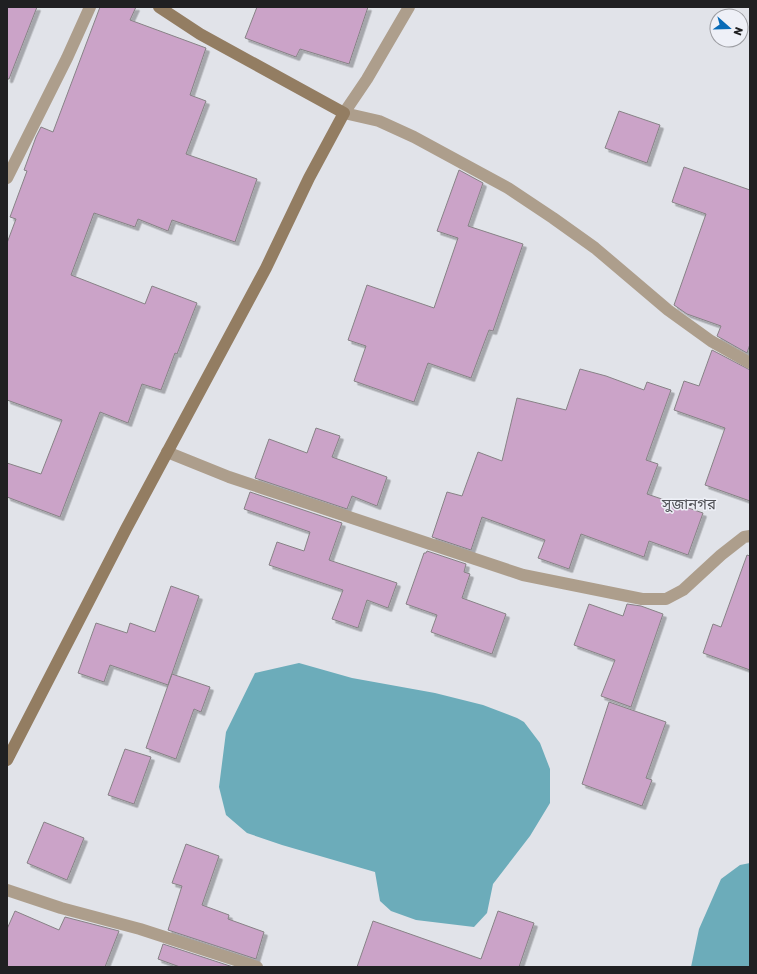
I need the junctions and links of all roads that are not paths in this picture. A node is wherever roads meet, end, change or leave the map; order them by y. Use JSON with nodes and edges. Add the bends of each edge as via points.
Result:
{"nodes":[{"id":1,"x":90,"y":7,"type":"edge"},
{"id":2,"x":159,"y":7,"type":"edge"},
{"id":3,"x":409,"y":7,"type":"edge"},
{"id":4,"x":344,"y":113,"type":"junction"},
{"id":5,"x":7,"y":178,"type":"edge"},
{"id":6,"x":750,"y":363,"type":"edge"},
{"id":7,"x":167,"y":452,"type":"junction"},
{"id":8,"x":750,"y":536,"type":"edge"},
{"id":9,"x":7,"y":760,"type":"edge"},
{"id":10,"x":7,"y":890,"type":"edge"},
{"id":11,"x":257,"y":967,"type":"edge"}],
"edges":[{"from":1,"to":5,"type":"street"},
{"from":2,"to":4,"type":"main road","via":[[200,34]]},
{"from":3,"to":4,"type":"street"},
{"from":4,"to":6,"type":"street","via":[[379,121],[414,137],[508,188],[595,248],[680,319],[711,341]]},
{"from":4,"to":7,"type":"main road","via":[[309,178],[266,268]]},
{"from":7,"to":8,"type":"street","via":[[229,476],[523,575],[642,600],[666,599],[683,590],[721,555]]},
{"from":7,"to":9,"type":"main road"},
{"from":10,"to":11,"type":"street"}]}
